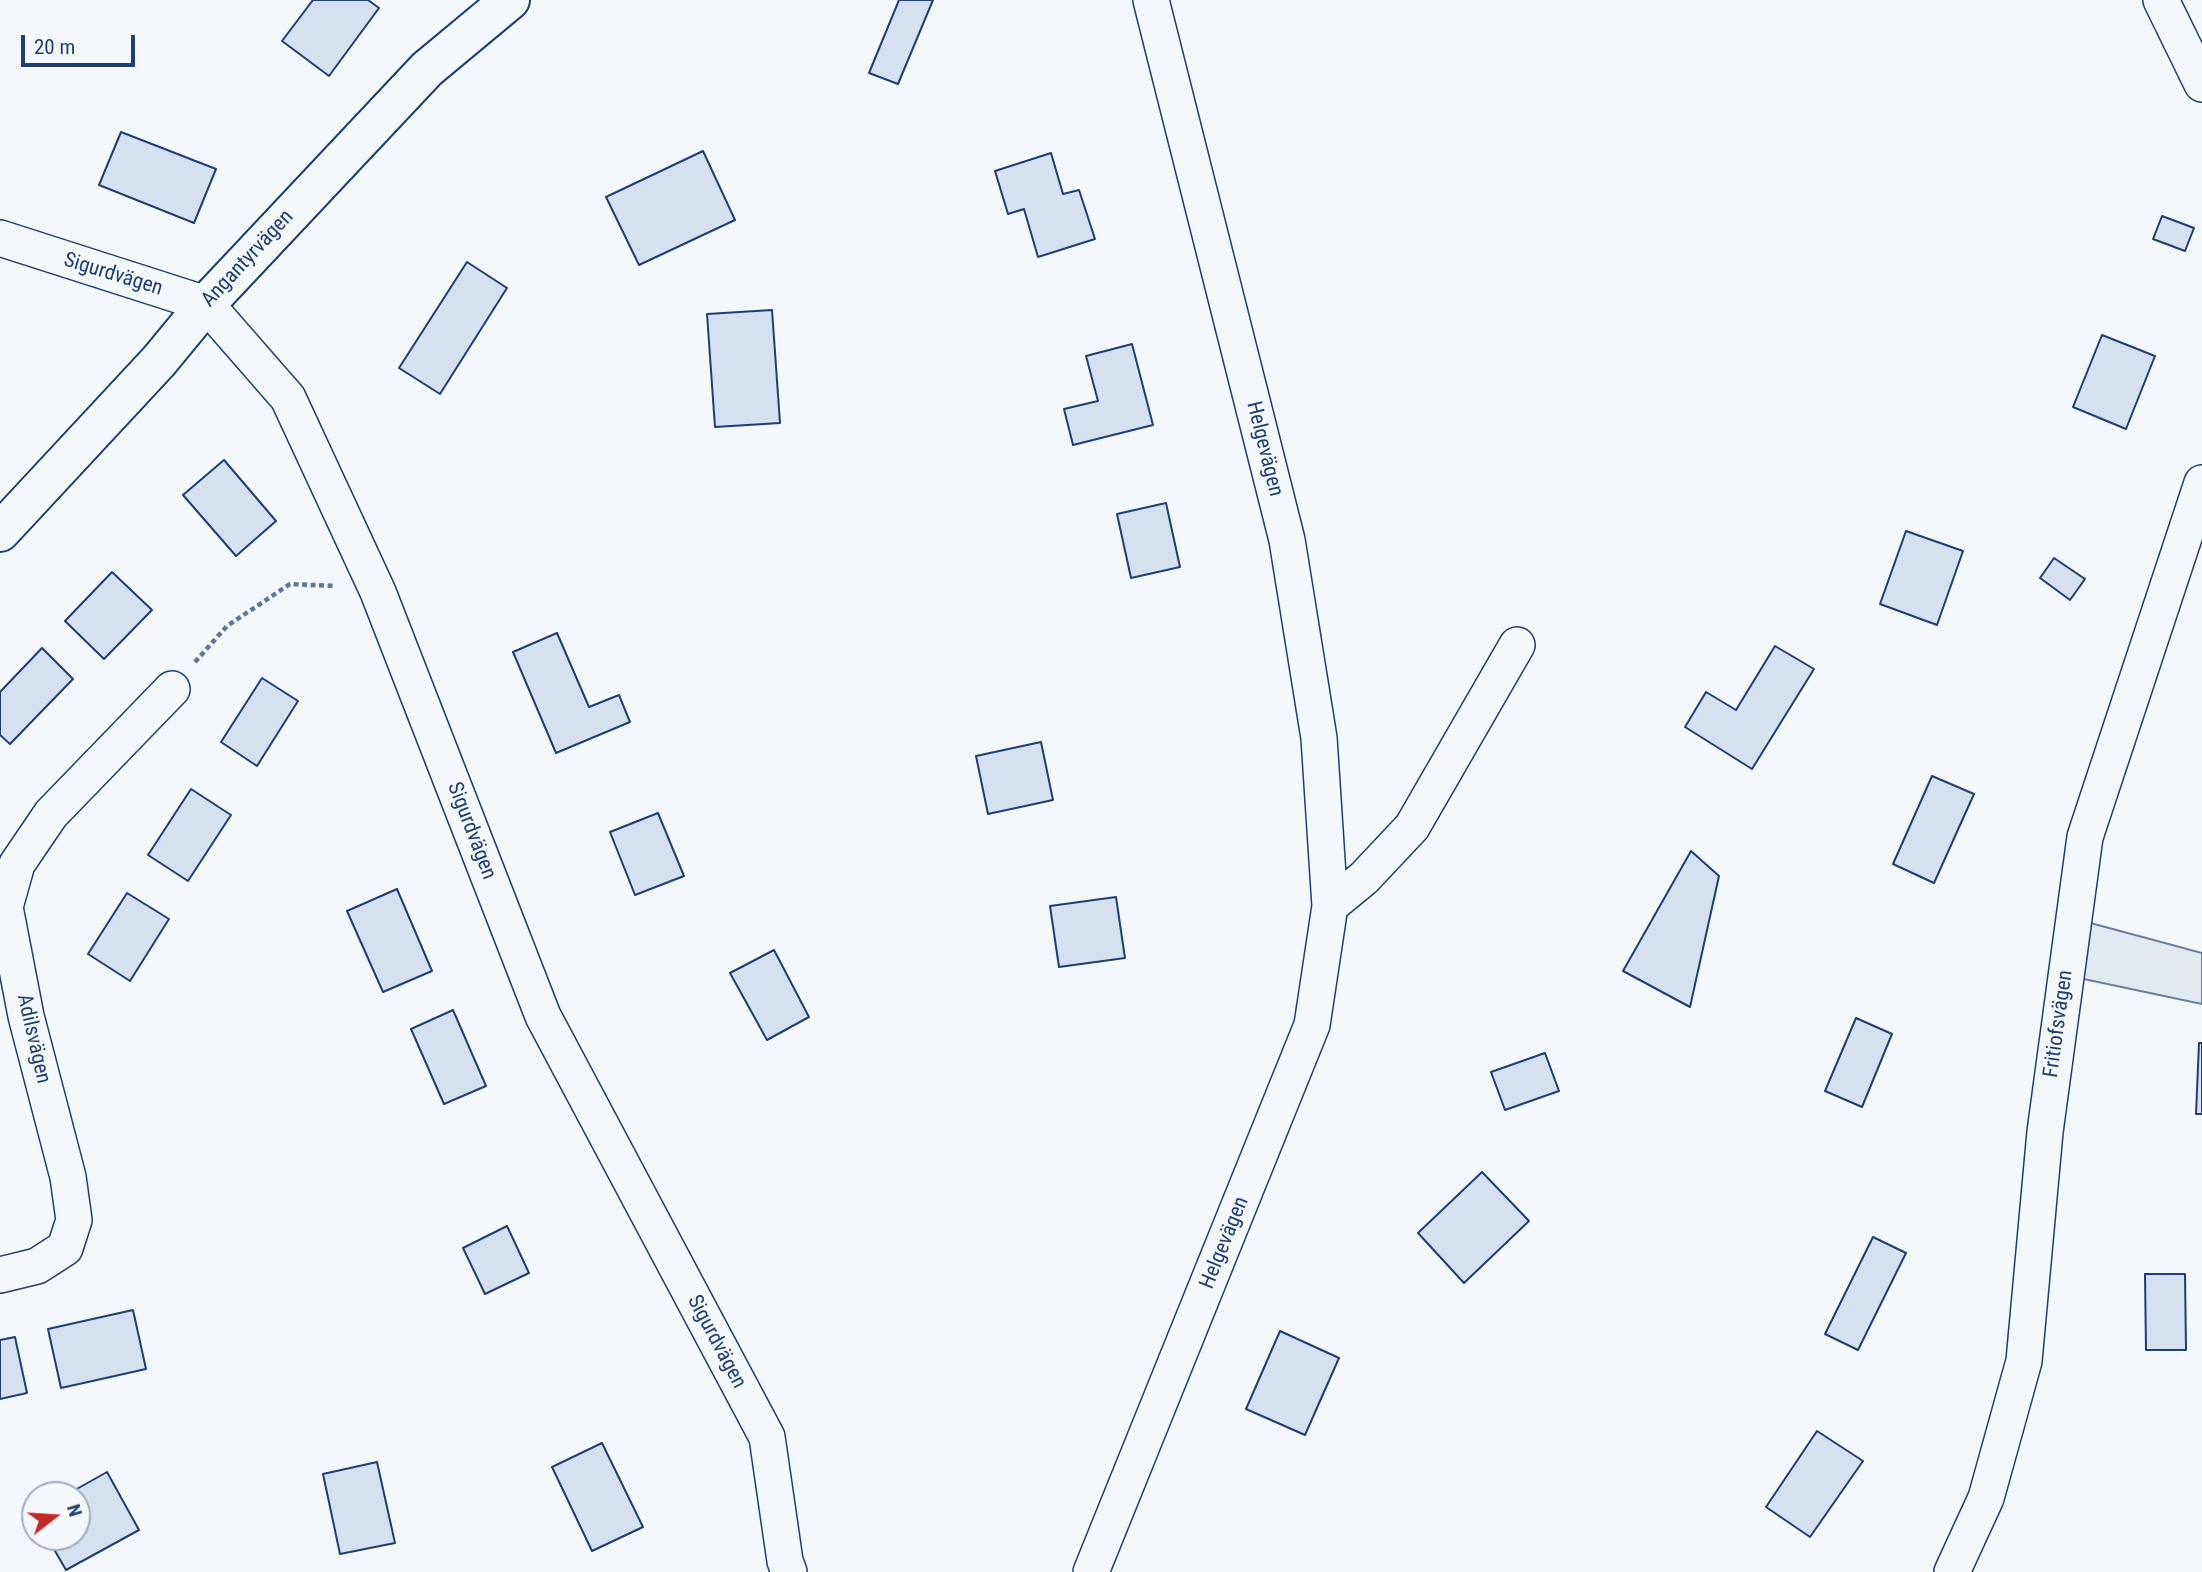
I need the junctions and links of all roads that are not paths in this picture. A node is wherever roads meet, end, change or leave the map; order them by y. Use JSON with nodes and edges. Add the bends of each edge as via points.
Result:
{"nodes":[{"id":1,"x":1151,"y":0,"type":"edge"},
{"id":2,"x":2161,"y":0,"type":"edge"},
{"id":3,"x":507,"y":1,"type":"edge"},
{"id":4,"x":2202,"y":84,"type":"edge"},
{"id":5,"x":0,"y":238,"type":"edge"},
{"id":6,"x":206,"y":304,"type":"junction"},
{"id":7,"x":2202,"y":483,"type":"edge"},
{"id":8,"x":0,"y":532,"type":"edge"},
{"id":9,"x":1517,"y":645,"type":"dead end"},
{"id":10,"x":172,"y":689,"type":"road end"},
{"id":11,"x":1330,"y":906,"type":"junction"},
{"id":12,"x":0,"y":1275,"type":"edge"},
{"id":13,"x":789,"y":1572,"type":"edge"},
{"id":14,"x":1091,"y":1572,"type":"edge"},
{"id":15,"x":1952,"y":1572,"type":"edge"}],
"edges":[{"from":1,"to":11,"type":"street","name":"Helgevägen","via":[[1287,540],[1319,738]]},
{"from":2,"to":4,"type":"street"},
{"from":3,"to":6,"type":"street","name":"Angantyrvägen","via":[[427,69]]},
{"from":5,"to":6,"type":"street","name":"Sigurdvägen"},
{"from":6,"to":8,"type":"street","name":"Angantyrvägen"},
{"from":6,"to":13,"type":"street","name":"Sigurdvägen","via":[[288,398],[378,592],[543,1016],[767,1437]]},
{"from":7,"to":15,"type":"street","name":"Fritiofsvägen","via":[[2085,836],[2045,1132],[2024,1361],[1986,1497]]},
{"from":9,"to":11,"type":"street","via":[[1412,827]]},
{"from":10,"to":12,"type":"street","name":"Adilsvägen","via":[[51,814],[17,864],[5,907],[74,1220],[65,1248],[37,1266]]},
{"from":11,"to":14,"type":"street","name":"Helgevägen","via":[[1312,1025]]}]}
